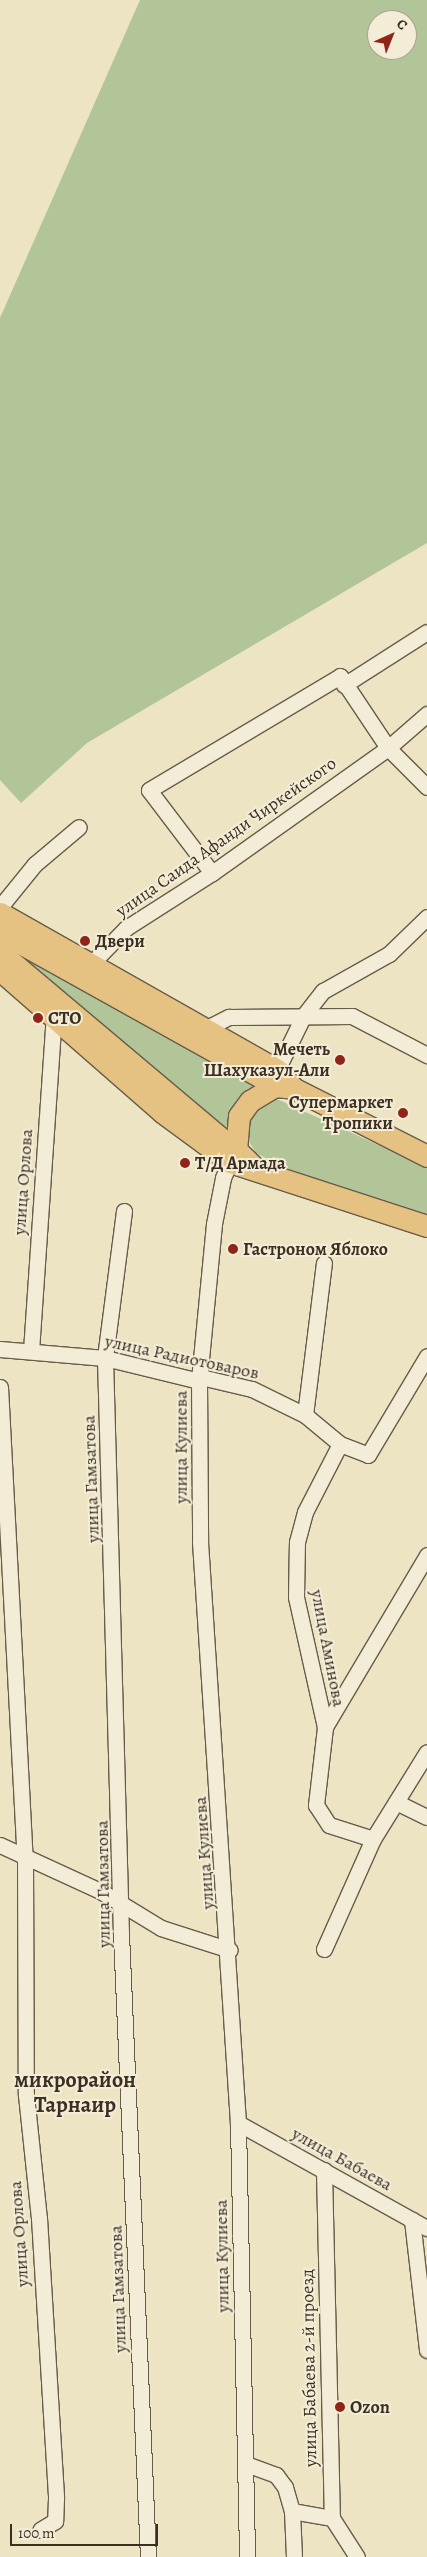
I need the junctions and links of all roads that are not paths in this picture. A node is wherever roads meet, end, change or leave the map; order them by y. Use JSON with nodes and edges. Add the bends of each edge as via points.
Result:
{"nodes":[{"id":1,"x":427,"y":632,"type":"edge"},
{"id":2,"x":344,"y":685,"type":"junction"},
{"id":3,"x":427,"y":714,"type":"edge"},
{"id":4,"x":388,"y":748,"type":"junction"},
{"id":5,"x":427,"y":786,"type":"edge"},
{"id":6,"x":78,"y":827,"type":"dead end"},
{"id":7,"x":212,"y":873,"type":"junction"},
{"id":8,"x":0,"y":907,"type":"edge"},
{"id":9,"x":0,"y":913,"type":"edge"},
{"id":10,"x":427,"y":917,"type":"edge"},
{"id":11,"x":0,"y":933,"type":"edge"},
{"id":12,"x":0,"y":951,"type":"edge"},
{"id":13,"x":90,"y":964,"type":"junction"},
{"id":14,"x":0,"y":970,"type":"edge"},
{"id":15,"x":54,"y":1015,"type":"junction"},
{"id":16,"x":304,"y":1015,"type":"junction"},
{"id":17,"x":205,"y":1029,"type":"junction"},
{"id":18,"x":427,"y":1054,"type":"edge"},
{"id":19,"x":282,"y":1082,"type":"junction"},
{"id":20,"x":233,"y":1156,"type":"junction"},
{"id":21,"x":427,"y":1156,"type":"edge"},
{"id":22,"x":124,"y":1211,"type":"dead end"},
{"id":23,"x":427,"y":1226,"type":"edge"},
{"id":24,"x":324,"y":1263,"type":"dead end"},
{"id":25,"x":0,"y":1349,"type":"edge"},
{"id":26,"x":31,"y":1351,"type":"junction"},
{"id":27,"x":427,"y":1356,"type":"edge"},
{"id":28,"x":105,"y":1358,"type":"junction"},
{"id":29,"x":199,"y":1381,"type":"junction"},
{"id":30,"x":0,"y":1387,"type":"edge"},
{"id":31,"x":305,"y":1415,"type":"junction"},
{"id":32,"x":340,"y":1444,"type":"junction"},
{"id":33,"x":427,"y":1555,"type":"edge"},
{"id":34,"x":325,"y":1727,"type":"junction"},
{"id":35,"x":427,"y":1752,"type":"edge"},
{"id":36,"x":396,"y":1802,"type":"junction"},
{"id":37,"x":427,"y":1817,"type":"edge"},
{"id":38,"x":373,"y":1839,"type":"junction"},
{"id":39,"x":0,"y":1845,"type":"edge"},
{"id":40,"x":25,"y":1857,"type":"junction"},
{"id":41,"x":124,"y":1907,"type":"junction"},
{"id":42,"x":324,"y":1949,"type":"dead end"},
{"id":43,"x":230,"y":1950,"type":"junction"},
{"id":44,"x":238,"y":2123,"type":"junction"},
{"id":45,"x":324,"y":2170,"type":"junction"},
{"id":46,"x":412,"y":2220,"type":"junction"},
{"id":47,"x":427,"y":2228,"type":"edge"},
{"id":48,"x":427,"y":2350,"type":"edge"},
{"id":49,"x":246,"y":2464,"type":"junction"},
{"id":50,"x":292,"y":2511,"type":"junction"},
{"id":51,"x":332,"y":2518,"type":"junction"},
{"id":52,"x":40,"y":2530,"type":"dead end"},
{"id":53,"x":148,"y":2557,"type":"edge"},
{"id":54,"x":247,"y":2557,"type":"edge"},
{"id":55,"x":294,"y":2557,"type":"edge"},
{"id":56,"x":357,"y":2557,"type":"edge"}],
"edges":[{"from":1,"to":2,"type":"street"},
{"from":2,"to":4,"type":"street"},
{"from":2,"to":7,"type":"street","via":[[340,676],[149,790]]},
{"from":3,"to":4,"type":"street","name":"улица Саида Афанди Чиркейского"},
{"from":4,"to":5,"type":"street"},
{"from":4,"to":7,"type":"street","name":"улица Саида Афанди Чиркейского"},
{"from":6,"to":8,"type":"street","via":[[35,864]]},
{"from":7,"to":13,"type":"street","name":"улица Саида Афанди Чиркейского","via":[[126,928]]},
{"from":9,"to":13,"type":"highway"},
{"from":10,"to":16,"type":"street","via":[[389,954],[324,991]]},
{"from":11,"to":19,"type":"main road"},
{"from":12,"to":20,"type":"main road"},
{"from":13,"to":17,"type":"highway"},
{"from":14,"to":15,"type":"highway"},
{"from":15,"to":20,"type":"highway","via":[[162,1112]]},
{"from":15,"to":26,"type":"street","name":"улица Орлова"},
{"from":16,"to":17,"type":"street","via":[[229,1017]]},
{"from":16,"to":18,"type":"street","via":[[352,1016]]},
{"from":16,"to":19,"type":"street"},
{"from":17,"to":19,"type":"highway"},
{"from":19,"to":20,"type":"highway","via":[[250,1101],[239,1116]]},
{"from":19,"to":21,"type":"highway"},
{"from":20,"to":23,"type":"highway","via":[[258,1171]]},
{"from":20,"to":29,"type":"street","name":"улица Кулиева","via":[[214,1224]]},
{"from":22,"to":28,"type":"street","name":"улица Гамзатова"},
{"from":24,"to":31,"type":"street"},
{"from":25,"to":26,"type":"street","name":"улица Радиотоваров"},
{"from":26,"to":28,"type":"street","name":"улица Радиотоваров"},
{"from":27,"to":32,"type":"street","via":[[368,1455]]},
{"from":28,"to":29,"type":"street","name":"улица Радиотоваров"},
{"from":28,"to":41,"type":"street","name":"улица Гамзатова"},
{"from":29,"to":31,"type":"street","name":"улица Радиотоваров","via":[[205,1378],[252,1389]]},
{"from":29,"to":43,"type":"street","name":"улица Кулиева","via":[[200,1542]]},
{"from":30,"to":40,"type":"street","name":"улица Орлова"},
{"from":31,"to":32,"type":"street","name":"улица Радиотоваров"},
{"from":32,"to":34,"type":"street","name":"улица Аминова","via":[[305,1512],[297,1542],[296,1597]]},
{"from":33,"to":34,"type":"street"},
{"from":34,"to":38,"type":"street","name":"улица Аминова","via":[[316,1805],[329,1825]]},
{"from":35,"to":36,"type":"street"},
{"from":36,"to":37,"type":"street"},
{"from":36,"to":38,"type":"street"},
{"from":38,"to":42,"type":"street"},
{"from":39,"to":40,"type":"street"},
{"from":40,"to":41,"type":"street","via":[[102,1892]]},
{"from":40,"to":52,"type":"street","name":"улица Орлова","via":[[26,2095],[39,2218],[56,2498],[54,2521]]},
{"from":41,"to":43,"type":"street","via":[[161,1928]]},
{"from":41,"to":53,"type":"street","name":"улица Гамзатова","via":[[122,1934]]},
{"from":43,"to":44,"type":"street","name":"улица Кулиева"},
{"from":44,"to":45,"type":"street","name":"улица Бабаева"},
{"from":44,"to":49,"type":"street","name":"улица Кулиева"},
{"from":45,"to":46,"type":"street","name":"улица Бабаева"},
{"from":45,"to":51,"type":"street","name":"улица Бабаева 2-й проезд"},
{"from":46,"to":47,"type":"street","name":"улица Бабаева"},
{"from":46,"to":48,"type":"street"},
{"from":49,"to":50,"type":"street","via":[[276,2474]]},
{"from":49,"to":54,"type":"street","name":"улица Кулиева"},
{"from":50,"to":51,"type":"street"},
{"from":50,"to":55,"type":"street"},
{"from":51,"to":56,"type":"street"}]}
